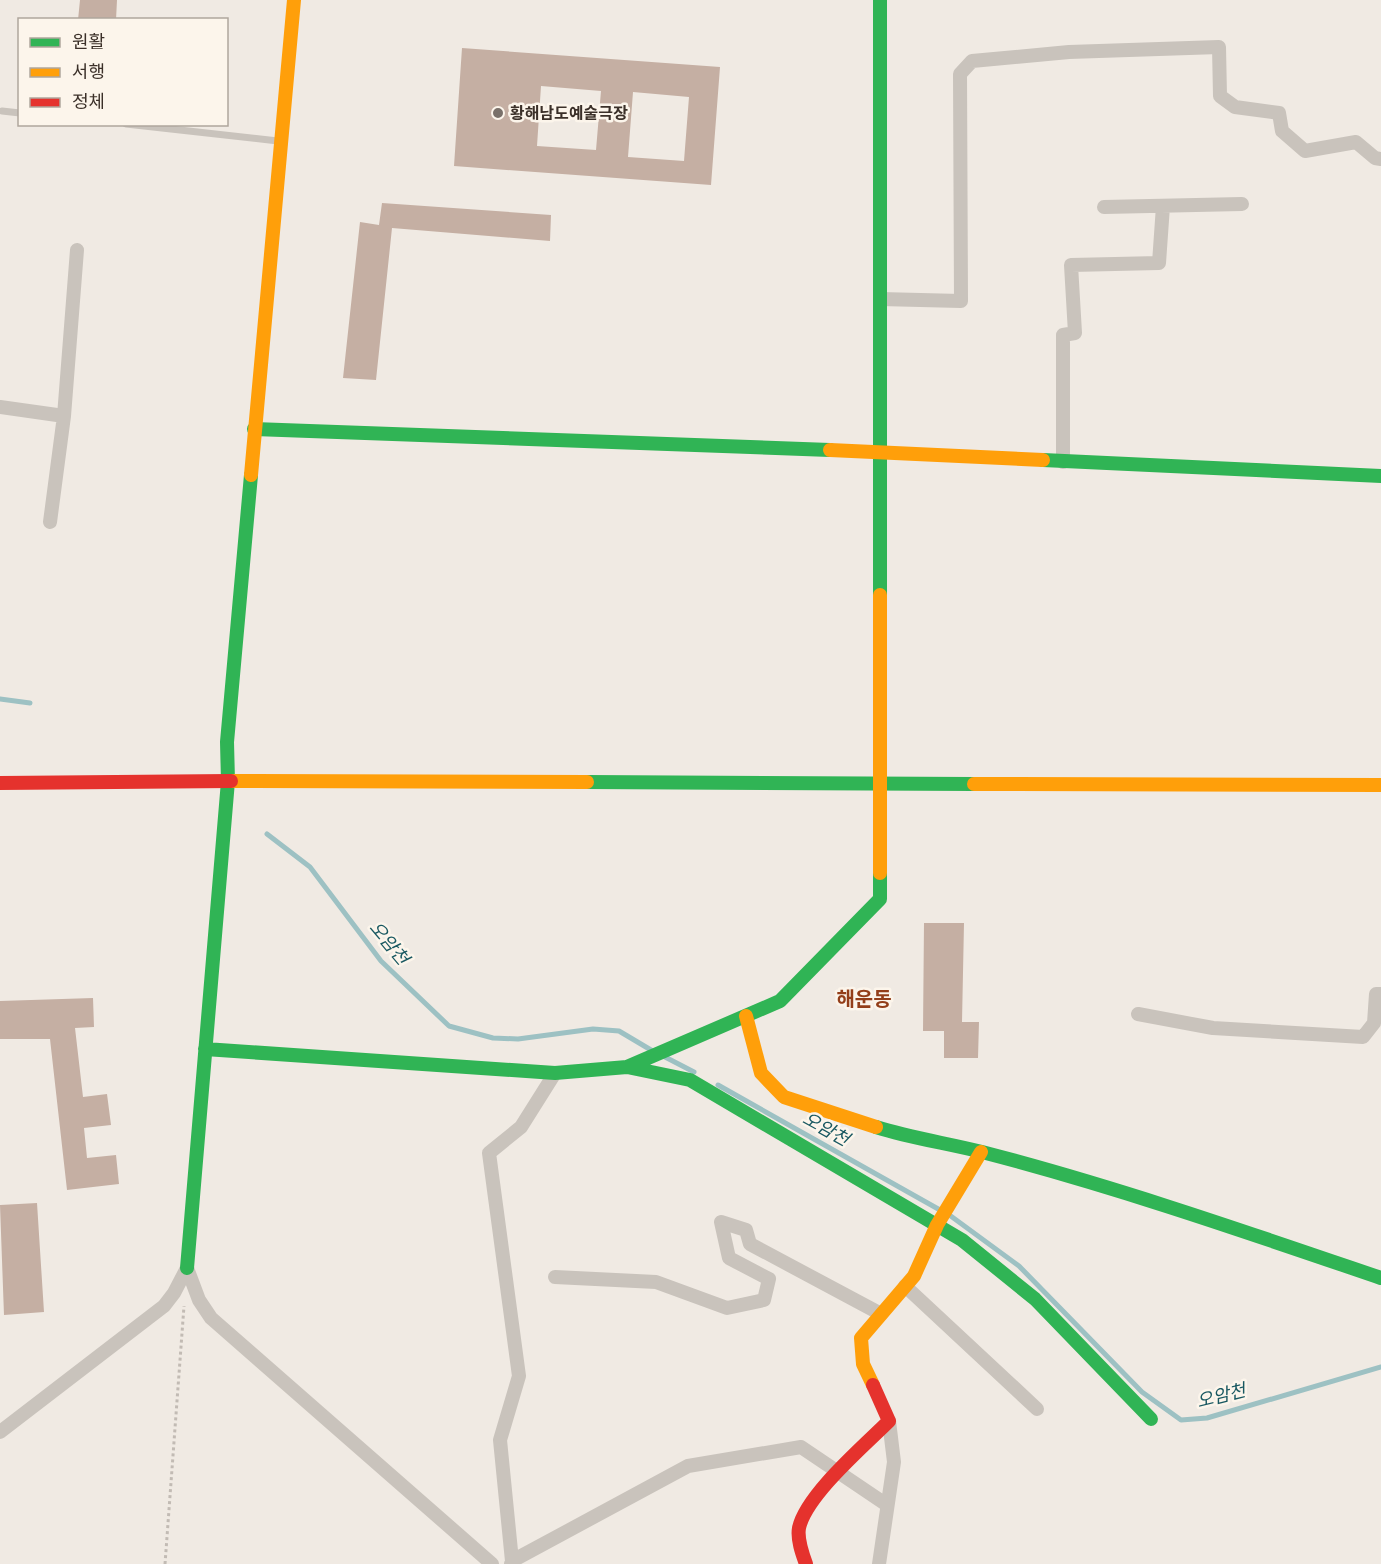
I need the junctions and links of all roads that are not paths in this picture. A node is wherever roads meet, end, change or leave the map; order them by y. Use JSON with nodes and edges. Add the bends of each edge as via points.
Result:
{"nodes":[{"id":1,"x":294,"y":0,"type":"edge"},
{"id":2,"x":880,"y":0,"type":"edge"},
{"id":3,"x":2,"y":111,"type":"dead end"},
{"id":4,"x":18,"y":113,"type":"edge"},
{"id":5,"x":144,"y":126,"type":"edge"},
{"id":6,"x":281,"y":141,"type":"junction"},
{"id":7,"x":1381,"y":159,"type":"edge"},
{"id":8,"x":1242,"y":204,"type":"dead end"},
{"id":9,"x":1163,"y":206,"type":"junction"},
{"id":10,"x":1104,"y":207,"type":"dead end"},
{"id":11,"x":77,"y":250,"type":"dead end"},
{"id":12,"x":880,"y":299,"type":"junction"},
{"id":13,"x":0,"y":406,"type":"edge"},
{"id":14,"x":64,"y":416,"type":"junction"},
{"id":15,"x":254,"y":429,"type":"junction"},
{"id":16,"x":880,"y":452,"type":"junction"},
{"id":17,"x":1064,"y":462,"type":"junction"},
{"id":18,"x":1381,"y":476,"type":"edge"},
{"id":19,"x":50,"y":522,"type":"dead end"},
{"id":20,"x":228,"y":781,"type":"junction"},
{"id":21,"x":0,"y":783,"type":"edge"},
{"id":22,"x":878,"y":783,"type":"junction"},
{"id":23,"x":1381,"y":785,"type":"edge"},
{"id":24,"x":1381,"y":994,"type":"edge"},
{"id":25,"x":1138,"y":1014,"type":"dead end"},
{"id":26,"x":746,"y":1016,"type":"junction"},
{"id":27,"x":205,"y":1049,"type":"junction"},
{"id":28,"x":627,"y":1067,"type":"junction"},
{"id":29,"x":555,"y":1073,"type":"junction"},
{"id":30,"x":981,"y":1152,"type":"junction"},
{"id":31,"x":938,"y":1223,"type":"junction"},
{"id":32,"x":187,"y":1268,"type":"junction"},
{"id":33,"x":555,"y":1277,"type":"dead end"},
{"id":34,"x":1381,"y":1278,"type":"edge"},
{"id":35,"x":905,"y":1286,"type":"junction"},
{"id":36,"x":881,"y":1314,"type":"junction"},
{"id":37,"x":1036,"y":1409,"type":"dead end"},
{"id":38,"x":1151,"y":1419,"type":"dead end"},
{"id":39,"x":889,"y":1421,"type":"junction"},
{"id":40,"x":0,"y":1432,"type":"edge"},
{"id":41,"x":839,"y":1473,"type":"junction"},
{"id":42,"x":887,"y":1505,"type":"junction"},
{"id":43,"x":511,"y":1562,"type":"edge"},
{"id":44,"x":492,"y":1564,"type":"edge"},
{"id":45,"x":806,"y":1564,"type":"edge"},
{"id":46,"x":879,"y":1564,"type":"edge"}],
"edges":[{"from":1,"to":6,"type":"street"},
{"from":2,"to":12,"type":"street"},
{"from":3,"to":4,"type":"lane"},
{"from":5,"to":6,"type":"lane"},
{"from":6,"to":15,"type":"street"},
{"from":7,"to":12,"type":"street","via":[[1356,142],[1305,152],[1282,131],[1279,113],[1235,107],[1220,96],[1219,47],[1069,52],[972,61],[960,74],[961,301]]},
{"from":8,"to":9,"type":"street"},
{"from":9,"to":10,"type":"street"},
{"from":9,"to":17,"type":"street","via":[[1160,263],[1071,266],[1075,333],[1063,335]]},
{"from":11,"to":14,"type":"street"},
{"from":12,"to":16,"type":"street"},
{"from":13,"to":14,"type":"street"},
{"from":14,"to":19,"type":"street"},
{"from":15,"to":16,"type":"street"},
{"from":15,"to":20,"type":"street","via":[[227,742]]},
{"from":16,"to":17,"type":"street"},
{"from":16,"to":22,"type":"street"},
{"from":17,"to":18,"type":"street"},
{"from":20,"to":21,"type":"street"},
{"from":20,"to":22,"type":"street"},
{"from":20,"to":27,"type":"street"},
{"from":22,"to":23,"type":"street"},
{"from":22,"to":26,"type":"street","via":[[880,899],[780,1001]]},
{"from":24,"to":25,"type":"street","via":[[1376,994],[1374,1023],[1363,1037],[1213,1028]]},
{"from":26,"to":28,"type":"street"},
{"from":26,"to":30,"type":"street","via":[[761,1073],[784,1097],[904,1136]]},
{"from":27,"to":29,"type":"street"},
{"from":27,"to":32,"type":"street"},
{"from":28,"to":29,"type":"street"},
{"from":28,"to":31,"type":"street","via":[[690,1080]]},
{"from":29,"to":43,"type":"street","via":[[521,1127],[489,1153],[519,1376],[500,1440]]},
{"from":30,"to":31,"type":"street"},
{"from":30,"to":34,"type":"street","via":[[1226,1225]]},
{"from":31,"to":35,"type":"street","via":[[914,1276]]},
{"from":31,"to":38,"type":"street","via":[[1035,1299]]},
{"from":32,"to":40,"type":"street","via":[[164,1306]]},
{"from":32,"to":44,"type":"street","via":[[199,1300],[211,1318]]},
{"from":33,"to":36,"type":"street","via":[[656,1282],[728,1308],[764,1300],[769,1279],[729,1258],[721,1222],[746,1230],[750,1244]]},
{"from":35,"to":36,"type":"street"},
{"from":35,"to":37,"type":"street"},
{"from":36,"to":39,"type":"street","via":[[861,1338],[863,1364]]},
{"from":39,"to":41,"type":"street"},
{"from":39,"to":42,"type":"street","via":[[894,1462]]},
{"from":41,"to":42,"type":"street"},
{"from":41,"to":43,"type":"street","via":[[801,1447],[688,1466]]},
{"from":41,"to":45,"type":"street","via":[[813,1500],[799,1526]]},
{"from":42,"to":46,"type":"street"}]}
